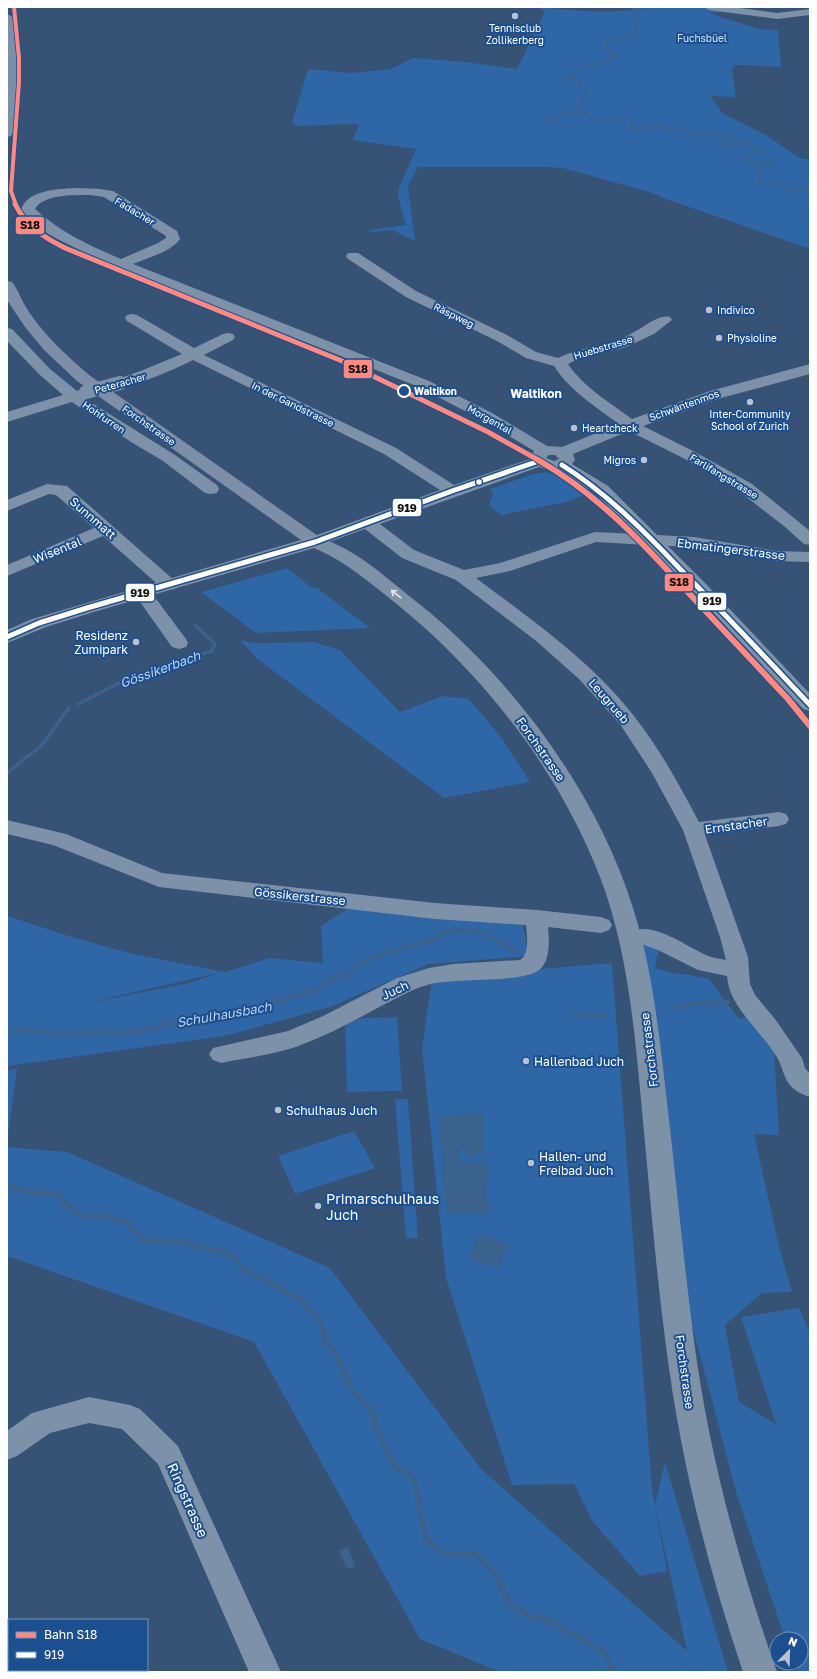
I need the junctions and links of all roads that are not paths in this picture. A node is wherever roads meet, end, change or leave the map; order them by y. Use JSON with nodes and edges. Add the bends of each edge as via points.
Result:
{"nodes":[{"id":1,"x":709,"y":7,"type":"edge"},
{"id":2,"x":766,"y":11,"type":"edge"},
{"id":3,"x":810,"y":12,"type":"edge"},
{"id":4,"x":7,"y":17,"type":"edge"},
{"id":5,"x":7,"y":133,"type":"edge"},
{"id":6,"x":34,"y":201,"type":"joint"},
{"id":7,"x":354,"y":256,"type":"dead end"},
{"id":8,"x":121,"y":264,"type":"junction"},
{"id":9,"x":7,"y":285,"type":"edge"},
{"id":10,"x":132,"y":318,"type":"dead end"},
{"id":11,"x":665,"y":320,"type":"dead end"},
{"id":12,"x":7,"y":332,"type":"edge"},
{"id":13,"x":228,"y":337,"type":"dead end"},
{"id":14,"x":193,"y":355,"type":"junction"},
{"id":15,"x":560,"y":364,"type":"junction"},
{"id":16,"x":810,"y":368,"type":"edge"},
{"id":17,"x":80,"y":394,"type":"junction"},
{"id":18,"x":7,"y":417,"type":"edge"},
{"id":19,"x":630,"y":425,"type":"junction"},
{"id":20,"x":542,"y":456,"type":"junction"},
{"id":21,"x":562,"y":458,"type":"junction"},
{"id":22,"x":211,"y":489,"type":"dead end"},
{"id":23,"x":452,"y":491,"type":"junction"},
{"id":24,"x":7,"y":506,"type":"edge"},
{"id":25,"x":368,"y":523,"type":"junction"},
{"id":26,"x":106,"y":529,"type":"junction"},
{"id":27,"x":653,"y":540,"type":"junction"},
{"id":28,"x":810,"y":540,"type":"edge"},
{"id":29,"x":315,"y":542,"type":"junction"},
{"id":30,"x":810,"y":557,"type":"edge"},
{"id":31,"x":7,"y":571,"type":"edge"},
{"id":32,"x":462,"y":576,"type":"junction"},
{"id":33,"x":169,"y":585,"type":"junction"},
{"id":34,"x":142,"y":592,"type":"junction"},
{"id":35,"x":7,"y":637,"type":"edge"},
{"id":36,"x":179,"y":643,"type":"dead end"},
{"id":37,"x":810,"y":705,"type":"edge"},
{"id":38,"x":779,"y":819,"type":"dead end"},
{"id":39,"x":7,"y":827,"type":"edge"},
{"id":40,"x":693,"y":830,"type":"junction"},
{"id":41,"x":538,"y":918,"type":"junction"},
{"id":42,"x":601,"y":925,"type":"dead end"},
{"id":43,"x":644,"y":936,"type":"dead end"},
{"id":44,"x":738,"y":970,"type":"junction"},
{"id":45,"x":221,"y":1054,"type":"dead end"},
{"id":46,"x":810,"y":1088,"type":"edge"},
{"id":47,"x":7,"y":1447,"type":"edge"},
{"id":48,"x":264,"y":1672,"type":"edge"},
{"id":49,"x":745,"y":1672,"type":"edge"},
{"id":50,"x":760,"y":1672,"type":"edge"}],
"edges":[{"from":1,"to":2,"type":"street"},
{"from":2,"to":3,"type":"street","via":[[777,16]]},
{"from":4,"to":5,"type":"main road","via":[[11,90]]},
{"from":6,"to":8,"type":"street","name":"Morgental","via":[[28,210],[34,217],[86,248]]},
{"from":6,"to":8,"type":"street","name":"Fadacher","via":[[64,193],[101,192],[172,234],[173,239],[163,246]]},
{"from":7,"to":15,"type":"street","name":"Räspweg","via":[[411,294],[502,338],[531,355]]},
{"from":8,"to":20,"type":"street","name":"Morgental","via":[[424,384],[486,416]]},
{"from":9,"to":29,"type":"main road","name":"Forchstrasse","via":[[19,310],[40,337],[83,378]]},
{"from":10,"to":14,"type":"street","name":"In der Gandstrasse"},
{"from":11,"to":15,"type":"street","name":"Huebstrasse","via":[[621,344],[573,356]]},
{"from":12,"to":17,"type":"street","name":"Hohfurren","via":[[34,362]]},
{"from":13,"to":14,"type":"street","name":"Peteracher"},
{"from":14,"to":17,"type":"street","name":"Peteracher","bridge":true,"via":[[148,375]]},
{"from":14,"to":23,"type":"street","name":"In der Gandstrasse","via":[[378,445]]},
{"from":15,"to":19,"type":"street","name":"Huebstrasse","via":[[585,391]]},
{"from":16,"to":19,"type":"street","name":"Schwäntenmos","via":[[712,395]]},
{"from":17,"to":18,"type":"street","name":"Peteracher"},
{"from":17,"to":22,"type":"street","name":"Hohfurren","via":[[137,439],[169,458]]},
{"from":19,"to":21,"type":"street","name":"Schwäntenmos"},
{"from":19,"to":28,"type":"street","name":"Farlifangstrasse","via":[[746,488]]},
{"from":20,"to":21,"type":"street","via":[[552,466]]},
{"from":20,"to":23,"type":"street"},
{"from":21,"to":27,"type":"street","via":[[602,490]]},
{"from":23,"to":25,"type":"street"},
{"from":24,"to":26,"type":"street","name":"Sunnmatt","via":[[47,489],[61,490]]},
{"from":25,"to":29,"type":"street"},
{"from":25,"to":32,"type":"street","name":"Leugrueb","via":[[408,554]]},
{"from":26,"to":31,"type":"street","name":"Wisental"},
{"from":26,"to":33,"type":"street","name":"Sunnmatt"},
{"from":27,"to":30,"type":"street","name":"Ebmatingerstrasse","via":[[694,542],[777,556]]},
{"from":27,"to":32,"type":"street","via":[[595,537],[504,567]]},
{"from":27,"to":37,"type":"street"},
{"from":29,"to":33,"type":"main road"},
{"from":29,"to":49,"type":"highway","name":"Forchstrasse","via":[[329,561],[444,649],[500,709],[555,784],[580,831],[601,879],[620,940],[633,1005],[663,1301],[683,1442],[708,1552]]},
{"from":50,"to":29,"type":"highway","name":"Forchstrasse","one_way":true,"via":[[722,1550],[694,1432],[680,1344],[641,989],[627,926],[611,877],[584,816],[560,775],[519,716],[486,678],[442,633],[398,595],[340,553]]},
{"from":32,"to":40,"type":"street","name":"Leugrueb","via":[[542,636],[586,675],[627,720],[662,772]]},
{"from":33,"to":34,"type":"main road"},
{"from":34,"to":35,"type":"main road","via":[[39,623]]},
{"from":34,"to":36,"type":"street"},
{"from":38,"to":40,"type":"street","name":"Ernstacher"},
{"from":39,"to":41,"type":"street","name":"Gössikerstrasse","via":[[59,839],[160,880],[435,911]]},
{"from":40,"to":44,"type":"street","name":"Leugrueb","via":[[731,937]]},
{"from":41,"to":42,"type":"street","name":"Gössikerstrasse"},
{"from":41,"to":45,"type":"street","name":"Juch","via":[[536,957],[526,967],[429,976],[405,984],[293,1039]]},
{"from":43,"to":44,"type":"street","via":[[706,964]]},
{"from":44,"to":46,"type":"street","via":[[744,998],[786,1052],[798,1078]]},
{"from":47,"to":48,"type":"street","name":"Ringstrasse","via":[[42,1422],[89,1410],[130,1418],[168,1455]]}]}
